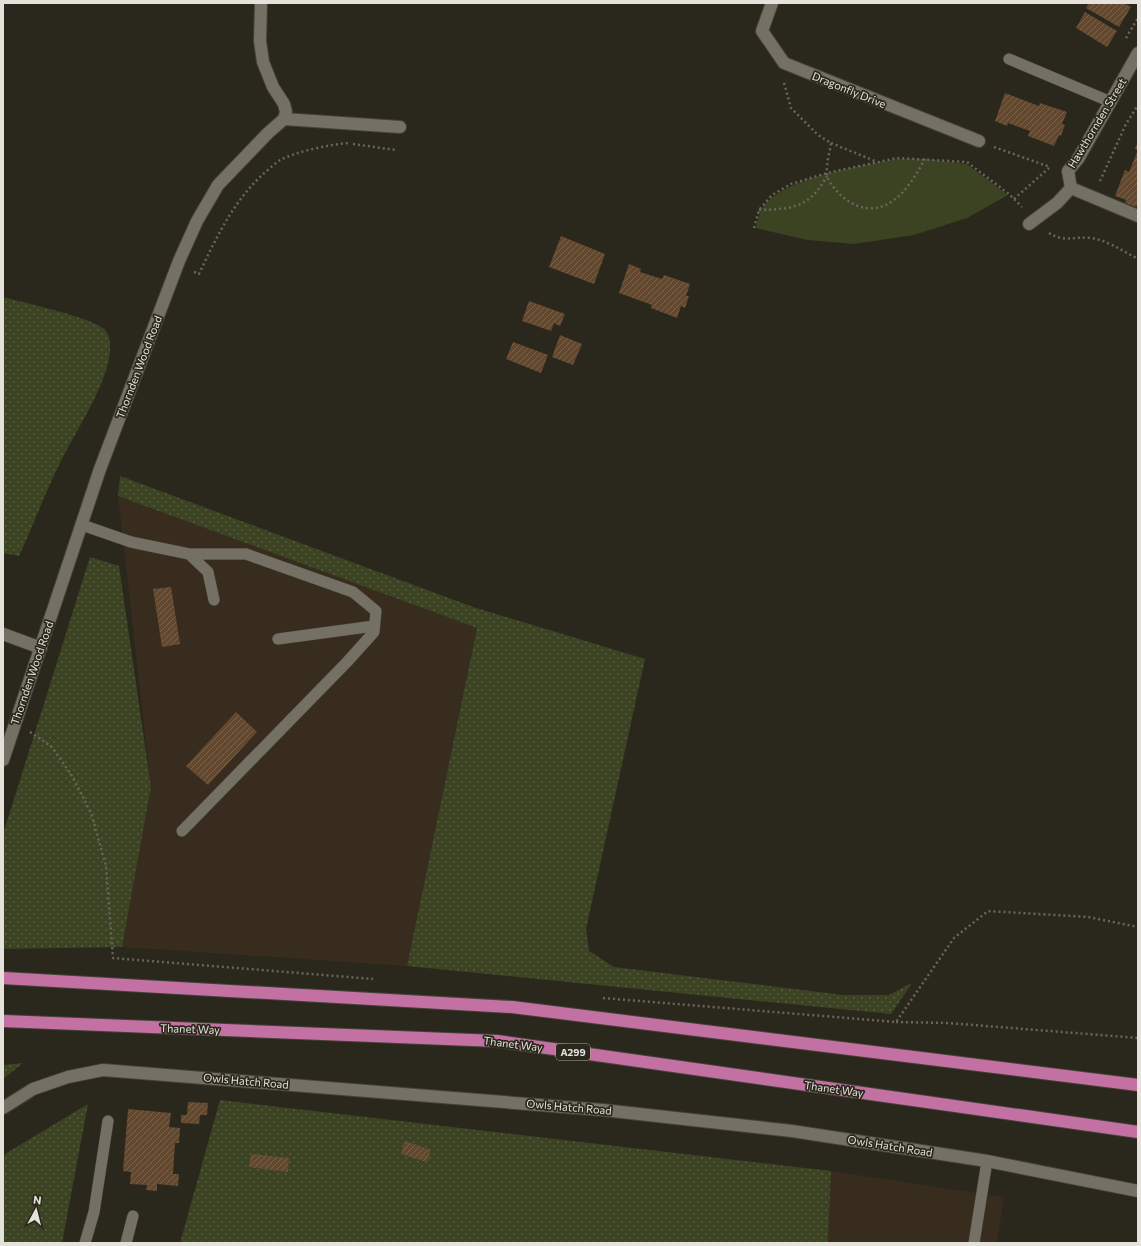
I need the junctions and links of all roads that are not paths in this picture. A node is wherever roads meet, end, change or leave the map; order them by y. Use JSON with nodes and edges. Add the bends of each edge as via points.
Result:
{"nodes":[{"id":1,"x":261,"y":3,"type":"edge"},
{"id":2,"x":772,"y":3,"type":"edge"},
{"id":3,"x":1138,"y":52,"type":"edge"},
{"id":4,"x":1008,"y":59,"type":"dead end"},
{"id":5,"x":1111,"y":102,"type":"junction"},
{"id":6,"x":284,"y":119,"type":"junction"},
{"id":7,"x":400,"y":127,"type":"dead end"},
{"id":8,"x":979,"y":141,"type":"road end"},
{"id":9,"x":1071,"y":188,"type":"junction"},
{"id":10,"x":1138,"y":216,"type":"edge"},
{"id":11,"x":1032,"y":222,"type":"road end"},
{"id":12,"x":82,"y":525,"type":"junction"},
{"id":13,"x":189,"y":554,"type":"junction"},
{"id":14,"x":214,"y":600,"type":"dead end"},
{"id":15,"x":374,"y":626,"type":"junction"},
{"id":16,"x":3,"y":634,"type":"edge"},
{"id":17,"x":278,"y":639,"type":"dead end"},
{"id":18,"x":41,"y":648,"type":"junction"},
{"id":19,"x":3,"y":760,"type":"edge"},
{"id":20,"x":182,"y":831,"type":"dead end"},
{"id":21,"x":3,"y":978,"type":"edge"},
{"id":22,"x":3,"y":1021,"type":"edge"},
{"id":23,"x":1138,"y":1085,"type":"edge"},
{"id":24,"x":3,"y":1108,"type":"edge"},
{"id":25,"x":108,"y":1120,"type":"dead end"},
{"id":26,"x":1138,"y":1132,"type":"edge"},
{"id":27,"x":987,"y":1161,"type":"junction"},
{"id":28,"x":1138,"y":1191,"type":"edge"},
{"id":29,"x":133,"y":1216,"type":"dead end"},
{"id":30,"x":85,"y":1243,"type":"edge"},
{"id":31,"x":126,"y":1243,"type":"edge"},
{"id":32,"x":974,"y":1243,"type":"edge"}],
"edges":[{"from":1,"to":6,"type":"street","via":[[260,41],[263,62],[273,87],[284,104]]},
{"from":2,"to":8,"type":"street","name":"Dragonfly Drive","via":[[762,31],[784,64]]},
{"from":3,"to":5,"type":"street","name":"Hawthornden Street"},
{"from":4,"to":5,"type":"lane"},
{"from":5,"to":9,"type":"street","name":"Hawthornden Street","via":[[1078,159],[1068,171]]},
{"from":6,"to":7,"type":"street"},
{"from":6,"to":12,"type":"street","name":"Thornden Wood Road","via":[[218,185],[197,221],[177,265],[100,469]]},
{"from":9,"to":10,"type":"street"},
{"from":9,"to":11,"type":"street","via":[[1057,203]]},
{"from":12,"to":13,"type":"lane","via":[[131,542]]},
{"from":12,"to":18,"type":"street","name":"Thornden Wood Road"},
{"from":13,"to":14,"type":"lane","via":[[208,572]]},
{"from":13,"to":15,"type":"lane","via":[[246,554],[353,592],[376,611]]},
{"from":15,"to":17,"type":"lane"},
{"from":15,"to":20,"type":"lane","via":[[374,632],[347,662]]},
{"from":16,"to":18,"type":"street"},
{"from":18,"to":19,"type":"street","name":"Thornden Wood Road"},
{"from":21,"to":23,"type":"highway","via":[[512,1007]]},
{"from":22,"to":26,"type":"highway","name":"Thanet Way","number":"A299","via":[[497,1041]]},
{"from":24,"to":27,"type":"street","name":"Owls Hatch Road","via":[[33,1089],[68,1077],[104,1070],[603,1110],[792,1131]]},
{"from":25,"to":30,"type":"lane","via":[[94,1212]]},
{"from":27,"to":28,"type":"street","name":"Owls Hatch Road"},
{"from":27,"to":32,"type":"lane"},
{"from":29,"to":31,"type":"lane"}]}
